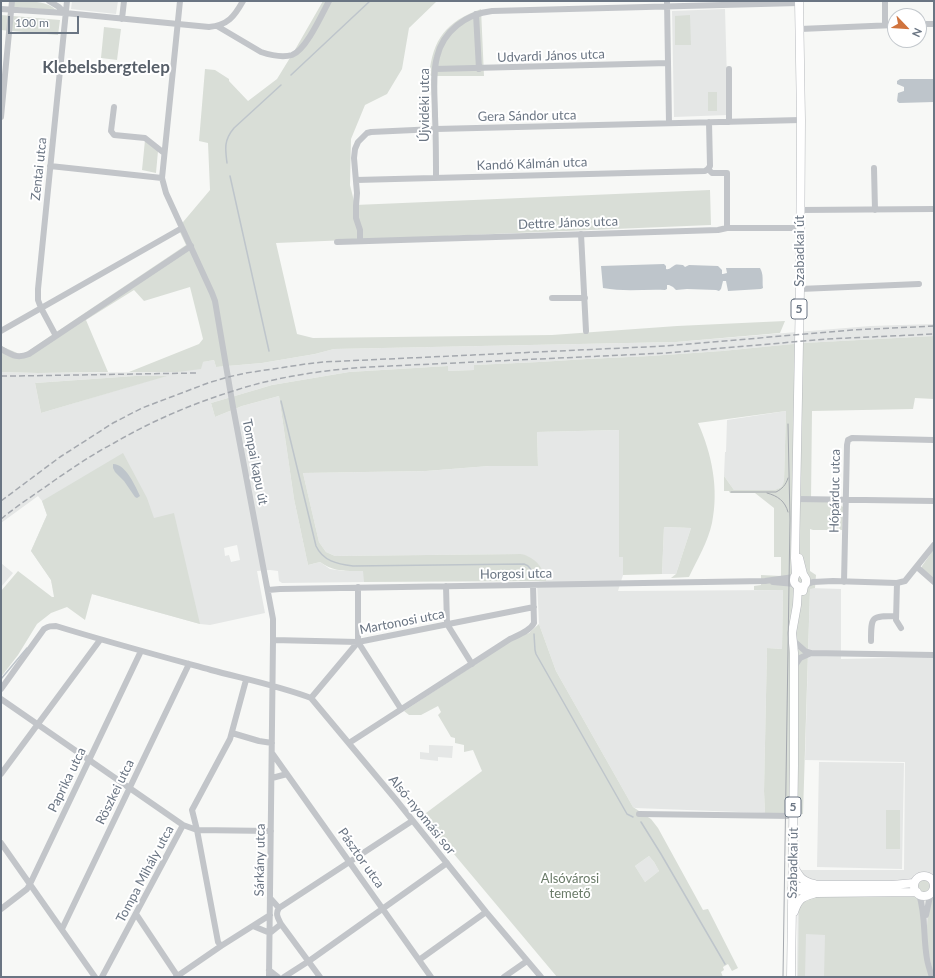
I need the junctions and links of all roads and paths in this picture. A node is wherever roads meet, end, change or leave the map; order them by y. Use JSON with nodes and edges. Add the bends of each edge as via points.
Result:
{"nodes":[{"id":1,"x":12,"y":1,"type":"edge"},
{"id":2,"x":49,"y":1,"type":"edge"},
{"id":3,"x":67,"y":1,"type":"edge"},
{"id":4,"x":124,"y":1,"type":"edge"},
{"id":5,"x":180,"y":1,"type":"edge"},
{"id":6,"x":243,"y":1,"type":"edge"},
{"id":7,"x":330,"y":1,"type":"edge"},
{"id":8,"x":885,"y":1,"type":"edge"},
{"id":9,"x":799,"y":2,"type":"edge"},
{"id":10,"x":731,"y":3,"type":"edge"},
{"id":11,"x":601,"y":4,"type":"edge"},
{"id":12,"x":667,"y":4,"type":"edge"},
{"id":13,"x":1,"y":9,"type":"edge"},
{"id":14,"x":12,"y":10,"type":"junction"},
{"id":15,"x":65,"y":13,"type":"junction"},
{"id":16,"x":476,"y":14,"type":"junction"},
{"id":17,"x":122,"y":19,"type":"junction"},
{"id":18,"x":177,"y":24,"type":"junction"},
{"id":19,"x":885,"y":25,"type":"joint"},
{"id":20,"x":217,"y":26,"type":"junction"},
{"id":21,"x":800,"y":29,"type":"junction"},
{"id":22,"x":668,"y":63,"type":"junction"},
{"id":23,"x":479,"y":69,"type":"junction"},
{"id":24,"x":729,"y":69,"type":"dead end"},
{"id":25,"x":435,"y":70,"type":"junction"},
{"id":26,"x":114,"y":106,"type":"dead end"},
{"id":27,"x":1,"y":116,"type":"edge"},
{"id":28,"x":801,"y":120,"type":"junction"},
{"id":29,"x":709,"y":122,"type":"junction"},
{"id":30,"x":730,"y":122,"type":"junction"},
{"id":31,"x":669,"y":123,"type":"junction"},
{"id":32,"x":436,"y":129,"type":"junction"},
{"id":33,"x":164,"y":153,"type":"junction"},
{"id":34,"x":50,"y":166,"type":"junction"},
{"id":35,"x":874,"y":168,"type":"dead end"},
{"id":36,"x":708,"y":169,"type":"junction"},
{"id":37,"x":162,"y":178,"type":"junction"},
{"id":38,"x":436,"y":178,"type":"junction"},
{"id":39,"x":356,"y":180,"type":"junction"},
{"id":40,"x":934,"y":209,"type":"edge"},
{"id":41,"x":800,"y":210,"type":"junction"},
{"id":42,"x":875,"y":210,"type":"junction"},
{"id":43,"x":182,"y":228,"type":"junction"},
{"id":44,"x":727,"y":228,"type":"junction"},
{"id":45,"x":800,"y":228,"type":"junction"},
{"id":46,"x":581,"y":234,"type":"junction"},
{"id":47,"x":360,"y":241,"type":"junction"},
{"id":48,"x":337,"y":242,"type":"dead end"},
{"id":49,"x":191,"y":246,"type":"junction"},
{"id":50,"x":919,"y":284,"type":"dead end"},
{"id":51,"x":800,"y":289,"type":"junction"},
{"id":52,"x":552,"y":298,"type":"dead end"},
{"id":53,"x":585,"y":298,"type":"junction"},
{"id":54,"x":41,"y":308,"type":"junction"},
{"id":55,"x":1,"y":331,"type":"edge"},
{"id":56,"x":586,"y":331,"type":"dead end"},
{"id":57,"x":56,"y":336,"type":"junction"},
{"id":58,"x":1,"y":349,"type":"edge"},
{"id":59,"x":934,"y":440,"type":"edge"},
{"id":60,"x":796,"y":499,"type":"junction"},
{"id":61,"x":846,"y":500,"type":"junction"},
{"id":62,"x":934,"y":502,"type":"edge"},
{"id":63,"x":934,"y":545,"type":"edge"},
{"id":64,"x":917,"y":568,"type":"junction"},
{"id":65,"x":800,"y":580,"type":"junction"},
{"id":66,"x":844,"y":582,"type":"junction"},
{"id":67,"x":934,"y":582,"type":"edge"},
{"id":68,"x":897,"y":583,"type":"junction"},
{"id":69,"x":534,"y":585,"type":"junction"},
{"id":70,"x":446,"y":586,"type":"junction"},
{"id":71,"x":358,"y":587,"type":"junction"},
{"id":72,"x":268,"y":590,"type":"junction"},
{"id":73,"x":534,"y":606,"type":"junction"},
{"id":74,"x":896,"y":616,"type":"junction"},
{"id":75,"x":447,"y":624,"type":"junction"},
{"id":76,"x":901,"y":628,"type":"dead end"},
{"id":77,"x":100,"y":640,"type":"junction"},
{"id":78,"x":274,"y":640,"type":"junction"},
{"id":79,"x":871,"y":641,"type":"dead end"},
{"id":80,"x":358,"y":642,"type":"junction"},
{"id":81,"x":796,"y":643,"type":"junction"},
{"id":82,"x":141,"y":651,"type":"junction"},
{"id":83,"x":794,"y":653,"type":"junction"},
{"id":84,"x":811,"y":653,"type":"junction"},
{"id":85,"x":934,"y":655,"type":"edge"},
{"id":86,"x":189,"y":664,"type":"junction"},
{"id":87,"x":472,"y":664,"type":"junction"},
{"id":88,"x":794,"y":669,"type":"junction"},
{"id":89,"x":246,"y":680,"type":"junction"},
{"id":90,"x":272,"y":686,"type":"junction"},
{"id":91,"x":1,"y":689,"type":"edge"},
{"id":92,"x":311,"y":698,"type":"junction"},
{"id":93,"x":1,"y":699,"type":"edge"},
{"id":94,"x":401,"y":709,"type":"junction"},
{"id":95,"x":38,"y":725,"type":"junction"},
{"id":96,"x":232,"y":733,"type":"junction"},
{"id":97,"x":272,"y":743,"type":"junction"},
{"id":98,"x":349,"y":743,"type":"junction"},
{"id":99,"x":272,"y":753,"type":"junction"},
{"id":100,"x":89,"y":760,"type":"junction"},
{"id":101,"x":1,"y":774,"type":"edge"},
{"id":102,"x":287,"y":774,"type":"junction"},
{"id":103,"x":272,"y":778,"type":"junction"},
{"id":104,"x":130,"y":788,"type":"junction"},
{"id":105,"x":639,"y":814,"type":"dead end"},
{"id":106,"x":793,"y":816,"type":"junction"},
{"id":107,"x":412,"y":821,"type":"junction"},
{"id":108,"x":183,"y":825,"type":"junction"},
{"id":109,"x":197,"y":830,"type":"junction"},
{"id":110,"x":271,"y":831,"type":"junction"},
{"id":111,"x":1,"y":844,"type":"edge"},
{"id":112,"x":350,"y":862,"type":"junction"},
{"id":113,"x":447,"y":863,"type":"junction"},
{"id":114,"x":793,"y":864,"type":"junction"},
{"id":115,"x":914,"y":883,"type":"junction"},
{"id":116,"x":30,"y":884,"type":"junction"},
{"id":117,"x":933,"y":887,"type":"edge"},
{"id":118,"x":792,"y":888,"type":"junction"},
{"id":119,"x":816,"y":889,"type":"junction"},
{"id":120,"x":918,"y":893,"type":"junction"},
{"id":121,"x":270,"y":898,"type":"junction"},
{"id":122,"x":279,"y":908,"type":"junction"},
{"id":123,"x":383,"y":908,"type":"junction"},
{"id":124,"x":1,"y":909,"type":"edge"},
{"id":125,"x":486,"y":912,"type":"junction"},
{"id":126,"x":136,"y":914,"type":"junction"},
{"id":127,"x":270,"y":915,"type":"junction"},
{"id":128,"x":792,"y":920,"type":"junction"},
{"id":129,"x":925,"y":921,"type":"junction"},
{"id":130,"x":281,"y":924,"type":"junction"},
{"id":131,"x":253,"y":926,"type":"junction"},
{"id":132,"x":62,"y":929,"type":"junction"},
{"id":133,"x":270,"y":933,"type":"junction"},
{"id":134,"x":221,"y":946,"type":"junction"},
{"id":135,"x":419,"y":960,"type":"junction"},
{"id":136,"x":308,"y":961,"type":"junction"},
{"id":137,"x":527,"y":961,"type":"junction"},
{"id":138,"x":269,"y":970,"type":"junction"},
{"id":139,"x":95,"y":977,"type":"edge"},
{"id":140,"x":102,"y":977,"type":"edge"},
{"id":141,"x":177,"y":977,"type":"edge"},
{"id":142,"x":269,"y":977,"type":"edge"},
{"id":143,"x":278,"y":977,"type":"edge"},
{"id":144,"x":284,"y":977,"type":"edge"},
{"id":145,"x":320,"y":977,"type":"edge"},
{"id":146,"x":431,"y":977,"type":"edge"},
{"id":147,"x":504,"y":977,"type":"edge"},
{"id":148,"x":541,"y":977,"type":"edge"},
{"id":149,"x":791,"y":977,"type":"edge"},
{"id":150,"x":932,"y":977,"type":"edge"}],
"edges":[{"from":1,"to":14,"type":"street"},
{"from":2,"to":15,"type":"street"},
{"from":3,"to":15,"type":"street","name":"Zentai utca"},
{"from":4,"to":17,"type":"street"},
{"from":5,"to":18,"type":"street"},
{"from":6,"to":20,"type":"street","via":[[235,14]]},
{"from":7,"to":20,"type":"street","via":[[305,44],[292,55],[277,56],[261,52]]},
{"from":8,"to":19,"type":"street"},
{"from":9,"to":10,"type":"street","name":"Újvidéki utca"},
{"from":9,"to":21,"type":"main road","name":"Szabadkai út","number":"5"},
{"from":10,"to":12,"type":"street","name":"Újvidéki utca"},
{"from":11,"to":12,"type":"street","name":"Újvidéki utca"},
{"from":11,"to":16,"type":"street","name":"Újvidéki utca","via":[[492,10]]},
{"from":12,"to":22,"type":"street"},
{"from":13,"to":14,"type":"street"},
{"from":14,"to":15,"type":"street"},
{"from":14,"to":27,"type":"street"},
{"from":15,"to":17,"type":"street"},
{"from":15,"to":34,"type":"street","name":"Zentai utca"},
{"from":16,"to":23,"type":"street"},
{"from":16,"to":25,"type":"street","name":"Újvidéki utca","via":[[460,22],[448,35],[439,51]]},
{"from":17,"to":18,"type":"street"},
{"from":18,"to":20,"type":"street"},
{"from":18,"to":33,"type":"street"},
{"from":19,"to":21,"type":"street"},
{"from":21,"to":28,"type":"main road","name":"Szabadkai út","number":"5"},
{"from":22,"to":23,"type":"street","name":"Udvardi János utca"},
{"from":22,"to":31,"type":"street"},
{"from":23,"to":25,"type":"street","name":"Udvardi János utca"},
{"from":24,"to":30,"type":"street"},
{"from":25,"to":32,"type":"street","name":"Újvidéki utca"},
{"from":26,"to":33,"type":"street","via":[[111,131],[114,135],[145,138]]},
{"from":28,"to":30,"type":"street","name":"Gera Sándor utca"},
{"from":28,"to":41,"type":"main road","name":"Szabadkai út","number":"5"},
{"from":29,"to":30,"type":"street","name":"Gera Sándor utca"},
{"from":29,"to":31,"type":"street","name":"Gera Sándor utca"},
{"from":29,"to":36,"type":"street"},
{"from":31,"to":32,"type":"street","name":"Gera Sándor utca"},
{"from":32,"to":38,"type":"street","name":"Újvidéki utca"},
{"from":32,"to":39,"type":"street","name":"Gera Sándor utca","via":[[367,133],[354,150]]},
{"from":33,"to":37,"type":"street"},
{"from":34,"to":37,"type":"street"},
{"from":34,"to":54,"type":"street","name":"Zentai utca","via":[[38,289]]},
{"from":35,"to":42,"type":"street"},
{"from":36,"to":38,"type":"street","name":"Kandó Kálmán utca"},
{"from":36,"to":44,"type":"street","name":"Kandó Kálmán utca","via":[[712,173],[727,173]]},
{"from":37,"to":43,"type":"street","name":"Tompai kapu út"},
{"from":38,"to":39,"type":"street","name":"Kandó Kálmán utca"},
{"from":39,"to":47,"type":"street","name":"Gera Sándor utca","via":[[356,218]]},
{"from":40,"to":42,"type":"street"},
{"from":41,"to":42,"type":"street"},
{"from":41,"to":45,"type":"main road","name":"Szabadkai út","number":"5"},
{"from":43,"to":49,"type":"street","name":"Tompai kapu út"},
{"from":43,"to":54,"type":"street"},
{"from":44,"to":45,"type":"street","name":"Dettre János utca"},
{"from":44,"to":46,"type":"street","name":"Dettre János utca"},
{"from":45,"to":51,"type":"main road","name":"Szabadkai út","number":"5"},
{"from":46,"to":47,"type":"street","name":"Dettre János utca"},
{"from":46,"to":53,"type":"street"},
{"from":47,"to":48,"type":"street","name":"Dettre János utca"},
{"from":49,"to":57,"type":"street"},
{"from":49,"to":72,"type":"street","name":"Tompai kapu út","via":[[215,301]]},
{"from":50,"to":51,"type":"street"},
{"from":51,"to":60,"type":"main road","name":"Szabadkai út","number":"5"},
{"from":52,"to":53,"type":"street"},
{"from":53,"to":56,"type":"street"},
{"from":54,"to":55,"type":"street"},
{"from":54,"to":57,"type":"street","name":"Zentai utca"},
{"from":57,"to":58,"type":"street","via":[[24,356],[16,356]]},
{"from":59,"to":61,"type":"street","name":"Hópárduc utca","via":[[848,440]]},
{"from":60,"to":61,"type":"street"},
{"from":60,"to":65,"type":"main road","name":"Szabadkai út","number":"5","via":[[796,548]]},
{"from":61,"to":62,"type":"street"},
{"from":61,"to":66,"type":"street","name":"Hópárduc utca"},
{"from":63,"to":64,"type":"street"},
{"from":64,"to":67,"type":"street"},
{"from":64,"to":68,"type":"street","via":[[905,581]]},
{"from":65,"to":66,"type":"street","name":"Horgosi utca"},
{"from":65,"to":69,"type":"street","name":"Horgosi utca"},
{"from":65,"to":81,"type":"main road","name":"Szabadkai út","number":"5","via":[[802,595]]},
{"from":65,"to":83,"type":"main road","name":"Szabadkai út","number":"5","via":[[792,633]]},
{"from":66,"to":68,"type":"street","name":"Horgosi utca"},
{"from":68,"to":74,"type":"street"},
{"from":69,"to":70,"type":"street","name":"Horgosi utca"},
{"from":69,"to":73,"type":"street"},
{"from":70,"to":71,"type":"street","name":"Horgosi utca"},
{"from":70,"to":75,"type":"street"},
{"from":71,"to":72,"type":"street","name":"Horgosi utca"},
{"from":71,"to":80,"type":"street"},
{"from":72,"to":78,"type":"street","name":"Tompai kapu út"},
{"from":73,"to":75,"type":"street","name":"Martonosi utca"},
{"from":73,"to":87,"type":"street","via":[[534,623],[529,629]]},
{"from":74,"to":76,"type":"street"},
{"from":74,"to":79,"type":"street","via":[[875,618],[871,628]]},
{"from":75,"to":80,"type":"street","name":"Martonosi utca"},
{"from":75,"to":87,"type":"street"},
{"from":77,"to":82,"type":"street","name":"Alsó-nyomási sor"},
{"from":77,"to":91,"type":"street","name":"Alsó-nyomási sor","via":[[56,626],[48,626]]},
{"from":77,"to":95,"type":"street"},
{"from":78,"to":80,"type":"street","name":"Martonosi utca"},
{"from":78,"to":90,"type":"street","name":"Tompai kapu út"},
{"from":80,"to":92,"type":"street"},
{"from":80,"to":94,"type":"street"},
{"from":81,"to":83,"type":"main road","name":"Szabadkai út","number":"5"},
{"from":81,"to":84,"type":"street"},
{"from":82,"to":86,"type":"street","name":"Alsó-nyomási sor"},
{"from":82,"to":100,"type":"street","name":"Paprika utca"},
{"from":83,"to":88,"type":"main road","name":"Szabadkai út","number":"5"},
{"from":84,"to":85,"type":"street"},
{"from":84,"to":88,"type":"street","via":[[800,658]]},
{"from":86,"to":89,"type":"street","name":"Alsó-nyomási sor"},
{"from":86,"to":104,"type":"street","name":"Röszkei utca"},
{"from":87,"to":94,"type":"street"},
{"from":88,"to":106,"type":"main road","name":"Szabadkai út","number":"5"},
{"from":89,"to":90,"type":"street","name":"Alsó-nyomási sor"},
{"from":89,"to":96,"type":"street","name":"Tompa Mihály utca"},
{"from":90,"to":92,"type":"street","name":"Alsó-nyomási sor"},
{"from":90,"to":97,"type":"street","name":"Tompai kapu út"},
{"from":92,"to":98,"type":"street","name":"Alsó-nyomási sor"},
{"from":93,"to":95,"type":"street"},
{"from":94,"to":98,"type":"street"},
{"from":95,"to":100,"type":"street"},
{"from":95,"to":101,"type":"street"},
{"from":96,"to":97,"type":"street"},
{"from":96,"to":109,"type":"street","name":"Tompa Mihály utca","via":[[192,810]]},
{"from":97,"to":99,"type":"street","name":"Sárkány utca"},
{"from":98,"to":107,"type":"street","name":"Alsó-nyomási sor"},
{"from":99,"to":102,"type":"street","name":"Pásztor utca"},
{"from":99,"to":103,"type":"street","name":"Sárkány utca"},
{"from":100,"to":104,"type":"street"},
{"from":100,"to":116,"type":"street","name":"Paprika utca"},
{"from":102,"to":103,"type":"street"},
{"from":102,"to":112,"type":"street","name":"Pásztor utca"},
{"from":103,"to":110,"type":"street","name":"Sárkány utca"},
{"from":104,"to":108,"type":"street"},
{"from":104,"to":132,"type":"street","name":"Röszkei utca"},
{"from":105,"to":106,"type":"street"},
{"from":106,"to":114,"type":"main road","name":"Szabadkai út","number":"5"},
{"from":107,"to":112,"type":"street"},
{"from":107,"to":113,"type":"street","name":"Alsó-nyomási sor"},
{"from":108,"to":109,"type":"street","name":"Tompa Mihály utca"},
{"from":108,"to":126,"type":"street","name":"Tompa Mihály utca"},
{"from":109,"to":110,"type":"street"},
{"from":109,"to":134,"type":"street","via":[[218,942]]},
{"from":110,"to":121,"type":"street","name":"Sárkány utca"},
{"from":111,"to":116,"type":"street"},
{"from":112,"to":122,"type":"street"},
{"from":112,"to":123,"type":"street","name":"Pásztor utca"},
{"from":113,"to":123,"type":"street"},
{"from":113,"to":125,"type":"street","name":"Alsó-nyomási sor"},
{"from":114,"to":118,"type":"main road","name":"Szabadkai út","number":"5"},
{"from":114,"to":119,"type":"main road","via":[[802,879]]},
{"from":115,"to":117,"type":"main road","via":[[918,878],[925,876]]},
{"from":115,"to":119,"type":"main road"},
{"from":115,"to":120,"type":"main road"},
{"from":116,"to":124,"type":"street","name":"Paprika utca"},
{"from":116,"to":132,"type":"street"},
{"from":117,"to":120,"type":"main road","via":[[928,895]]},
{"from":117,"to":129,"type":"street"},
{"from":118,"to":119,"type":"main road","via":[[806,892]]},
{"from":118,"to":128,"type":"main road","name":"Szabadkai út","number":"5"},
{"from":119,"to":120,"type":"main road"},
{"from":119,"to":128,"type":"main road","via":[[800,899]]},
{"from":120,"to":129,"type":"street"},
{"from":121,"to":122,"type":"street"},
{"from":121,"to":127,"type":"street","name":"Sárkány utca"},
{"from":122,"to":130,"type":"street","via":[[277,916]]},
{"from":123,"to":135,"type":"street","name":"Pásztor utca"},
{"from":123,"to":136,"type":"street"},
{"from":125,"to":135,"type":"street"},
{"from":125,"to":137,"type":"street","name":"Alsó-nyomási sor"},
{"from":126,"to":140,"type":"street","name":"Tompa Mihály utca"},
{"from":126,"to":141,"type":"street"},
{"from":127,"to":131,"type":"street"},
{"from":127,"to":133,"type":"street","name":"Sárkány utca"},
{"from":128,"to":149,"type":"main road","name":"Szabadkai út","number":"5"},
{"from":129,"to":150,"type":"street","via":[[927,959]]},
{"from":130,"to":133,"type":"street"},
{"from":130,"to":136,"type":"street"},
{"from":131,"to":133,"type":"street"},
{"from":131,"to":134,"type":"street"},
{"from":132,"to":139,"type":"street"},
{"from":133,"to":138,"type":"street","name":"Sárkány utca"},
{"from":134,"to":141,"type":"street"},
{"from":135,"to":146,"type":"street","name":"Pásztor utca"},
{"from":136,"to":144,"type":"street"},
{"from":136,"to":145,"type":"street"},
{"from":137,"to":147,"type":"street"},
{"from":137,"to":148,"type":"street","name":"Alsó-nyomási sor"},
{"from":138,"to":142,"type":"street","name":"Sárkány utca"},
{"from":138,"to":143,"type":"street"}]}
